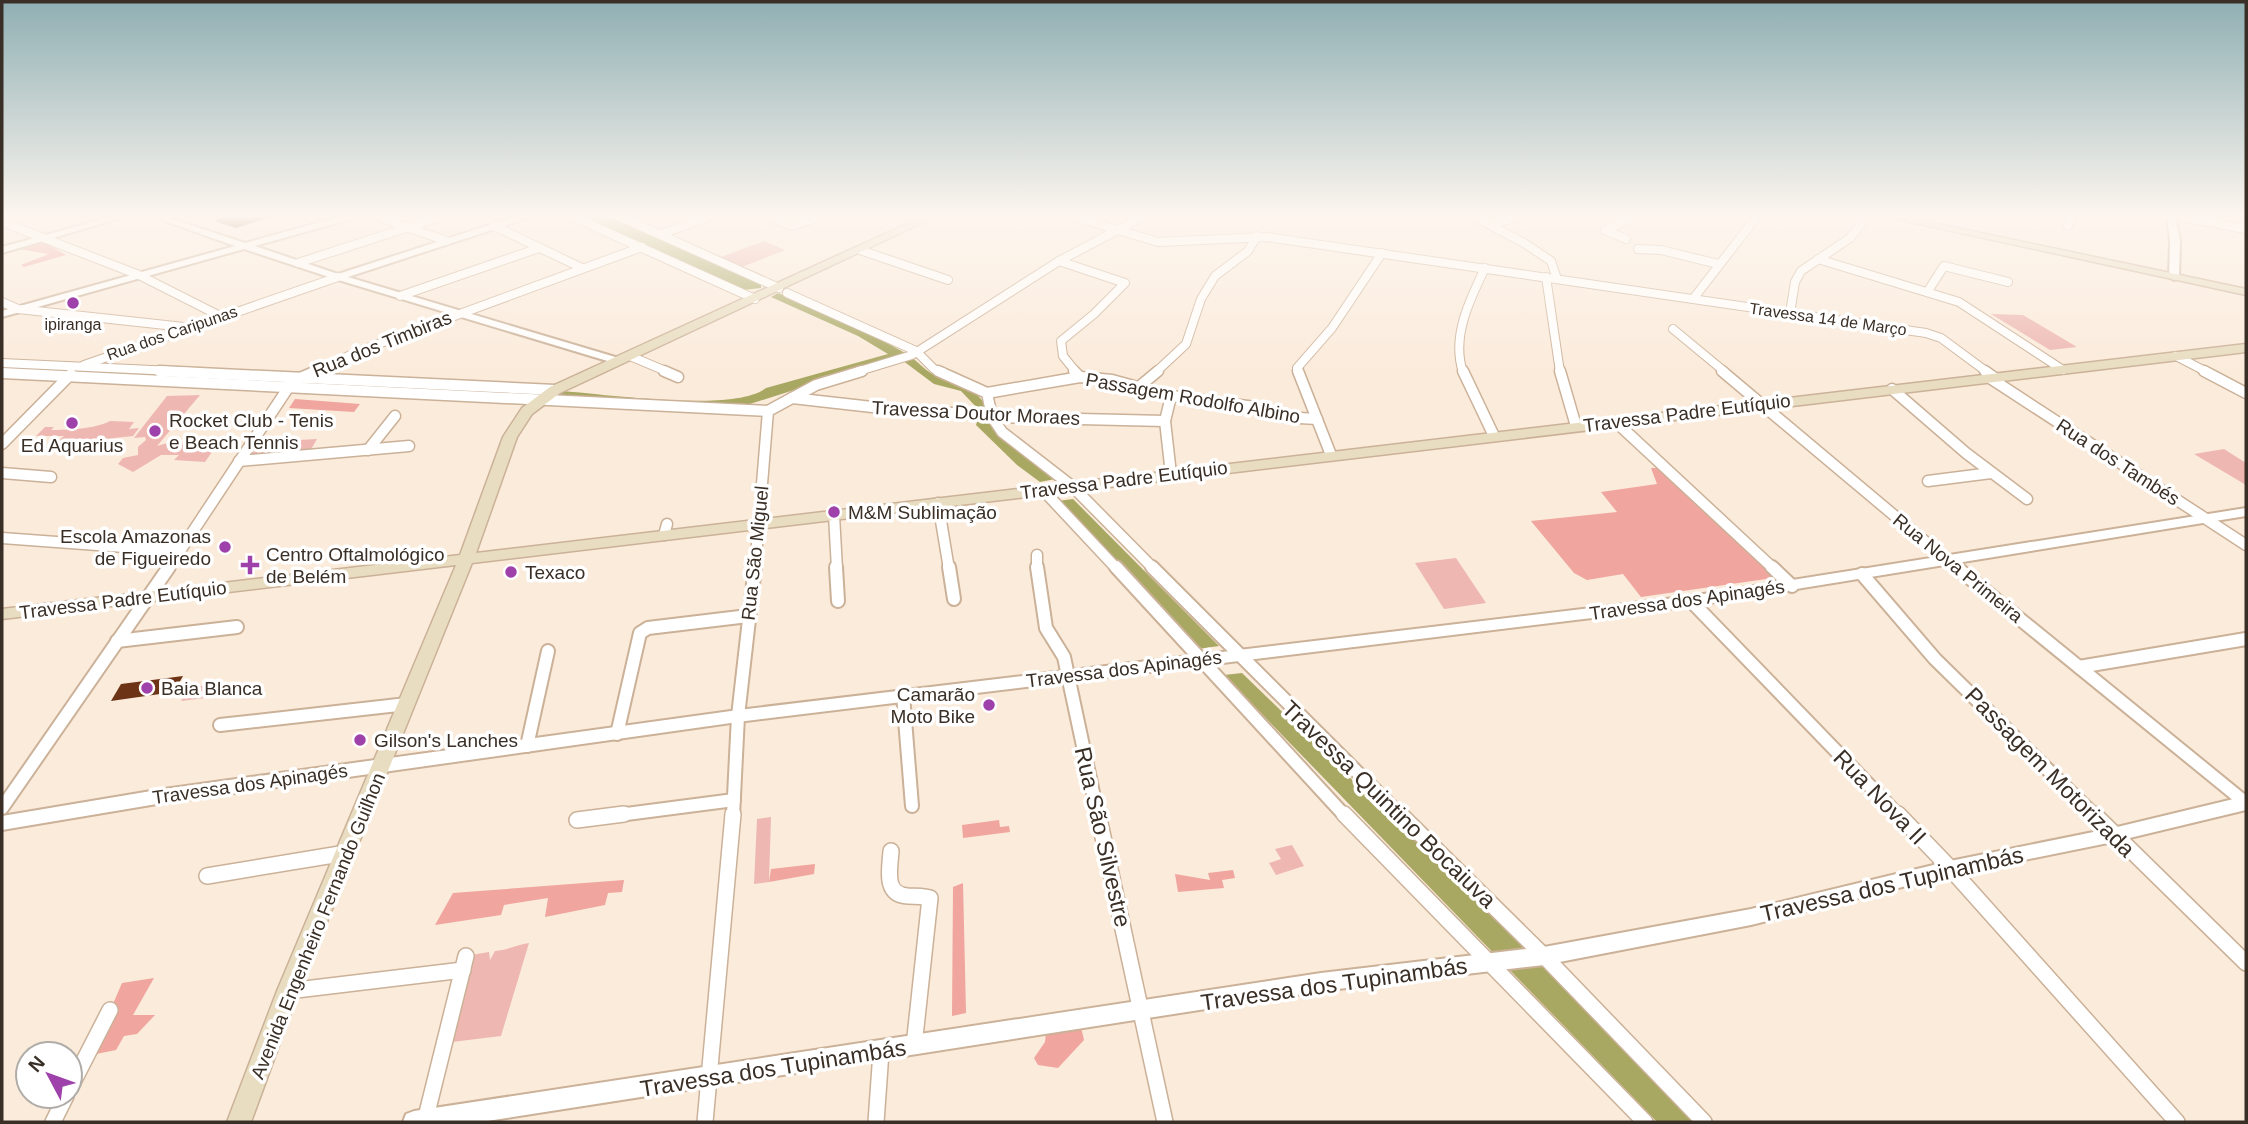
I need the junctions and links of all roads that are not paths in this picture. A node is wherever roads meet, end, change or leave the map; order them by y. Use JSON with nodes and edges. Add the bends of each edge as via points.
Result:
{"nodes":[{"id":1,"x":118,"y":267,"type":"edge"},
{"id":2,"x":166,"y":267,"type":"edge"},
{"id":3,"x":311,"y":267,"type":"edge"},
{"id":4,"x":367,"y":267,"type":"edge"},
{"id":5,"x":483,"y":267,"type":"edge"},
{"id":6,"x":686,"y":267,"type":"edge"},
{"id":7,"x":734,"y":267,"type":"edge"},
{"id":8,"x":826,"y":267,"type":"edge"},
{"id":9,"x":911,"y":267,"type":"edge"},
{"id":10,"x":1049,"y":267,"type":"edge"},
{"id":11,"x":1078,"y":267,"type":"edge"},
{"id":12,"x":1226,"y":267,"type":"edge"},
{"id":13,"x":1372,"y":267,"type":"edge"},
{"id":14,"x":1481,"y":267,"type":"edge"},
{"id":15,"x":1553,"y":267,"type":"edge"},
{"id":16,"x":1716,"y":267,"type":"edge"},
{"id":17,"x":1806,"y":267,"type":"edge"},
{"id":18,"x":1847,"y":267,"type":"edge"},
{"id":19,"x":1943,"y":267,"type":"edge"},
{"id":20,"x":1950,"y":267,"type":"edge"},
{"id":21,"x":2129,"y":267,"type":"edge"},
{"id":22,"x":2174,"y":267,"type":"edge"},
{"id":23,"x":582,"y":268,"type":"edge"},
{"id":24,"x":1485,"y":268,"type":"junction"},
{"id":25,"x":139,"y":275,"type":"junction"},
{"id":26,"x":338,"y":277,"type":"junction"},
{"id":27,"x":1546,"y":277,"type":"junction"},
{"id":28,"x":2174,"y":277,"type":"junction"},
{"id":29,"x":1557,"y":279,"type":"junction"},
{"id":30,"x":948,"y":280,"type":"dead end"},
{"id":31,"x":2008,"y":282,"type":"dead end"},
{"id":32,"x":783,"y":290,"type":"junction"},
{"id":33,"x":1928,"y":291,"type":"junction"},
{"id":34,"x":2246,"y":292,"type":"edge"},
{"id":35,"x":400,"y":296,"type":"junction"},
{"id":36,"x":755,"y":299,"type":"junction"},
{"id":37,"x":1693,"y":299,"type":"junction"},
{"id":38,"x":2,"y":302,"type":"edge"},
{"id":39,"x":18,"y":309,"type":"junction"},
{"id":40,"x":1790,"y":313,"type":"junction"},
{"id":41,"x":2,"y":314,"type":"edge"},
{"id":42,"x":458,"y":314,"type":"junction"},
{"id":43,"x":220,"y":316,"type":"junction"},
{"id":44,"x":186,"y":328,"type":"junction"},
{"id":45,"x":1672,"y":330,"type":"dead end"},
{"id":46,"x":2246,"y":348,"type":"edge"},
{"id":47,"x":914,"y":353,"type":"junction"},
{"id":48,"x":2176,"y":356,"type":"junction"},
{"id":49,"x":624,"y":358,"type":"junction"},
{"id":50,"x":2,"y":363,"type":"edge"},
{"id":51,"x":81,"y":366,"type":"junction"},
{"id":52,"x":2063,"y":370,"type":"junction"},
{"id":53,"x":2,"y":373,"type":"edge"},
{"id":54,"x":69,"y":376,"type":"junction"},
{"id":55,"x":678,"y":377,"type":"dead end"},
{"id":56,"x":1080,"y":377,"type":"junction"},
{"id":57,"x":300,"y":378,"type":"junction"},
{"id":58,"x":1993,"y":378,"type":"junction"},
{"id":59,"x":1140,"y":386,"type":"junction"},
{"id":60,"x":288,"y":388,"type":"junction"},
{"id":61,"x":1892,"y":389,"type":"junction"},
{"id":62,"x":555,"y":390,"type":"junction"},
{"id":63,"x":986,"y":393,"type":"junction"},
{"id":64,"x":2246,"y":393,"type":"edge"},
{"id":65,"x":1171,"y":396,"type":"junction"},
{"id":66,"x":789,"y":397,"type":"junction"},
{"id":67,"x":539,"y":400,"type":"junction"},
{"id":68,"x":1762,"y":405,"type":"junction"},
{"id":69,"x":768,"y":411,"type":"junction"},
{"id":70,"x":395,"y":416,"type":"dead end"},
{"id":71,"x":991,"y":416,"type":"junction"},
{"id":72,"x":1317,"y":419,"type":"junction"},
{"id":73,"x":1165,"y":421,"type":"junction"},
{"id":74,"x":1617,"y":423,"type":"junction"},
{"id":75,"x":1576,"y":426,"type":"junction"},
{"id":76,"x":1494,"y":436,"type":"junction"},
{"id":77,"x":2,"y":444,"type":"edge"},
{"id":78,"x":409,"y":446,"type":"dead end"},
{"id":79,"x":368,"y":450,"type":"junction"},
{"id":80,"x":1331,"y":455,"type":"junction"},
{"id":81,"x":239,"y":461,"type":"junction"},
{"id":82,"x":1991,"y":472,"type":"junction"},
{"id":83,"x":2,"y":473,"type":"edge"},
{"id":84,"x":1171,"y":474,"type":"junction"},
{"id":85,"x":51,"y":477,"type":"dead end"},
{"id":86,"x":1928,"y":481,"type":"dead end"},
{"id":87,"x":1073,"y":487,"type":"junction"},
{"id":88,"x":1043,"y":490,"type":"junction"},
{"id":89,"x":2027,"y":499,"type":"dead end"},
{"id":90,"x":938,"y":503,"type":"junction"},
{"id":91,"x":2246,"y":512,"type":"edge"},
{"id":92,"x":834,"y":515,"type":"junction"},
{"id":93,"x":2206,"y":519,"type":"junction"},
{"id":94,"x":760,"y":524,"type":"junction"},
{"id":95,"x":2,"y":538,"type":"edge"},
{"id":96,"x":2246,"y":545,"type":"edge"},
{"id":97,"x":179,"y":551,"type":"junction"},
{"id":98,"x":1037,"y":555,"type":"dead end"},
{"id":99,"x":466,"y":559,"type":"junction"},
{"id":100,"x":1947,"y":560,"type":"junction"},
{"id":101,"x":1862,"y":574,"type":"junction"},
{"id":102,"x":1792,"y":586,"type":"junction"},
{"id":103,"x":150,"y":596,"type":"junction"},
{"id":104,"x":954,"y":599,"type":"dead end"},
{"id":105,"x":838,"y":601,"type":"dead end"},
{"id":106,"x":1691,"y":601,"type":"junction"},
{"id":107,"x":2,"y":614,"type":"edge"},
{"id":108,"x":748,"y":616,"type":"junction"},
{"id":109,"x":237,"y":627,"type":"dead end"},
{"id":110,"x":2246,"y":639,"type":"edge"},
{"id":111,"x":117,"y":641,"type":"junction"},
{"id":112,"x":548,"y":651,"type":"dead end"},
{"id":113,"x":1238,"y":655,"type":"junction"},
{"id":114,"x":1202,"y":659,"type":"junction"},
{"id":115,"x":2079,"y":667,"type":"junction"},
{"id":116,"x":1067,"y":677,"type":"junction"},
{"id":117,"x":903,"y":695,"type":"junction"},
{"id":118,"x":407,"y":704,"type":"junction"},
{"id":119,"x":738,"y":716,"type":"junction"},
{"id":120,"x":220,"y":725,"type":"dead end"},
{"id":121,"x":617,"y":734,"type":"junction"},
{"id":122,"x":527,"y":746,"type":"junction"},
{"id":123,"x":383,"y":764,"type":"junction"},
{"id":124,"x":734,"y":800,"type":"junction"},
{"id":125,"x":2246,"y":803,"type":"edge"},
{"id":126,"x":912,"y":806,"type":"dead end"},
{"id":127,"x":2,"y":808,"type":"edge"},
{"id":128,"x":577,"y":820,"type":"dead end"},
{"id":129,"x":2,"y":823,"type":"edge"},
{"id":130,"x":2113,"y":835,"type":"junction"},
{"id":131,"x":891,"y":851,"type":"dead end"},
{"id":132,"x":346,"y":853,"type":"junction"},
{"id":133,"x":1950,"y":868,"type":"junction"},
{"id":134,"x":207,"y":876,"type":"dead end"},
{"id":135,"x":1544,"y":956,"type":"junction"},
{"id":136,"x":1489,"y":963,"type":"junction"},
{"id":137,"x":2246,"y":963,"type":"edge"},
{"id":138,"x":288,"y":991,"type":"junction"},
{"id":139,"x":110,"y":1010,"type":"dead end"},
{"id":140,"x":1142,"y":1011,"type":"junction"},
{"id":141,"x":914,"y":1046,"type":"junction"},
{"id":142,"x":881,"y":1052,"type":"junction"},
{"id":143,"x":84,"y":1061,"type":"edge"},
{"id":144,"x":708,"y":1078,"type":"junction"},
{"id":145,"x":419,"y":1121,"type":"edge"},
{"id":146,"x":239,"y":1122,"type":"edge"},
{"id":147,"x":705,"y":1122,"type":"edge"},
{"id":148,"x":876,"y":1122,"type":"edge"},
{"id":149,"x":1165,"y":1122,"type":"edge"},
{"id":150,"x":1645,"y":1122,"type":"edge"},
{"id":151,"x":1704,"y":1122,"type":"edge"},
{"id":152,"x":2177,"y":1122,"type":"edge"}],
"edges":[{"from":1,"to":25,"type":"street"},
{"from":2,"to":25,"type":"street"},
{"from":3,"to":26,"type":"street"},
{"from":4,"to":26,"type":"street","name":"Rua dos Caripunas"},
{"from":5,"to":35,"type":"street"},
{"from":6,"to":36,"type":"street"},
{"from":7,"to":32,"type":"street"},
{"from":8,"to":32,"type":"main road","name":"Avenida Engenheiro Fernando Guilhon"},
{"from":9,"to":30,"type":"street"},
{"from":10,"to":47,"type":"street"},
{"from":11,"to":56,"type":"street","via":[[1125,283],[1061,341],[1064,359]]},
{"from":12,"to":59,"type":"street","via":[[1201,299],[1178,355]]},
{"from":13,"to":72,"type":"street","via":[[1332,328],[1297,368]]},
{"from":14,"to":24,"type":"street","name":"Travessa 14 de Março"},
{"from":15,"to":29,"type":"street"},
{"from":16,"to":37,"type":"street"},
{"from":17,"to":40,"type":"street","via":[[1795,282]]},
{"from":18,"to":33,"type":"street"},
{"from":19,"to":33,"type":"street"},
{"from":20,"to":31,"type":"street"},
{"from":21,"to":28,"type":"main road"},
{"from":22,"to":28,"type":"street"},
{"from":23,"to":42,"type":"street","name":"Rua dos Timbiras"},
{"from":24,"to":27,"type":"street","name":"Travessa 14 de Março"},
{"from":24,"to":76,"type":"street","via":[[1469,304],[1460,362]]},
{"from":25,"to":39,"type":"street"},
{"from":25,"to":43,"type":"street"},
{"from":26,"to":35,"type":"street"},
{"from":26,"to":43,"type":"street","name":"Rua dos Caripunas"},
{"from":27,"to":29,"type":"street","name":"Travessa 14 de Março"},
{"from":27,"to":75,"type":"street","via":[[1557,362]]},
{"from":28,"to":34,"type":"main road"},
{"from":29,"to":37,"type":"street","name":"Travessa 14 de Março"},
{"from":32,"to":36,"type":"main road","name":"Avenida Engenheiro Fernando Guilhon"},
{"from":32,"to":47,"type":"street"},
{"from":33,"to":52,"type":"street","via":[[1959,302]]},
{"from":35,"to":42,"type":"street"},
{"from":36,"to":49,"type":"main road","name":"Avenida Engenheiro Fernando Guilhon"},
{"from":37,"to":40,"type":"street","name":"Travessa 14 de Março"},
{"from":38,"to":39,"type":"street"},
{"from":39,"to":41,"type":"street"},
{"from":39,"to":44,"type":"street"},
{"from":40,"to":58,"type":"street","name":"Travessa 14 de Março","via":[[1934,335]]},
{"from":42,"to":49,"type":"street"},
{"from":42,"to":57,"type":"street","name":"Rua dos Timbiras"},
{"from":43,"to":44,"type":"street","name":"Rua dos Caripunas"},
{"from":44,"to":51,"type":"street","name":"Rua dos Caripunas"},
{"from":45,"to":68,"type":"street","name":"Rua Nova Primeira"},
{"from":46,"to":48,"type":"main road","name":"Travessa Padre Eutíquio"},
{"from":47,"to":63,"type":"street","via":[[934,369]]},
{"from":47,"to":66,"type":"street"},
{"from":48,"to":52,"type":"main road","name":"Travessa Padre Eutíquio"},
{"from":48,"to":64,"type":"street"},
{"from":49,"to":55,"type":"street"},
{"from":49,"to":62,"type":"main road","name":"Avenida Engenheiro Fernando Guilhon"},
{"from":50,"to":51,"type":"street"},
{"from":51,"to":54,"type":"street","name":"Rua dos Caripunas"},
{"from":51,"to":57,"type":"street"},
{"from":52,"to":58,"type":"main road","name":"Travessa Padre Eutíquio"},
{"from":53,"to":54,"type":"street"},
{"from":54,"to":60,"type":"street"},
{"from":54,"to":77,"type":"street","name":"Rua dos Caripunas"},
{"from":56,"to":59,"type":"street","name":"Passagem Rodolfo Albino"},
{"from":56,"to":63,"type":"street","name":"Passagem Rodolfo Albino"},
{"from":57,"to":60,"type":"street","name":"Rua dos Timbiras"},
{"from":57,"to":62,"type":"street"},
{"from":58,"to":61,"type":"main road","name":"Travessa Padre Eutíquio"},
{"from":58,"to":93,"type":"street","name":"Rua dos Tambés"},
{"from":59,"to":65,"type":"street","name":"Passagem Rodolfo Albino"},
{"from":60,"to":67,"type":"street"},
{"from":60,"to":81,"type":"street","name":"Rua dos Timbiras"},
{"from":61,"to":68,"type":"main road","name":"Travessa Padre Eutíquio"},
{"from":61,"to":82,"type":"street"},
{"from":62,"to":67,"type":"main road","name":"Avenida Engenheiro Fernando Guilhon"},
{"from":63,"to":71,"type":"street"},
{"from":65,"to":72,"type":"street","name":"Passagem Rodolfo Albino"},
{"from":65,"to":73,"type":"street"},
{"from":66,"to":69,"type":"street"},
{"from":66,"to":71,"type":"street","name":"Travessa Doutor Moraes"},
{"from":67,"to":69,"type":"street"},
{"from":67,"to":99,"type":"main road","name":"Avenida Engenheiro Fernando Guilhon","via":[[510,437]]},
{"from":68,"to":74,"type":"main road","name":"Travessa Padre Eutíquio"},
{"from":68,"to":100,"type":"street","name":"Rua Nova Primeira"},
{"from":69,"to":94,"type":"street","name":"Rua São Miguel"},
{"from":70,"to":79,"type":"street"},
{"from":71,"to":73,"type":"street","name":"Travessa Doutor Moraes"},
{"from":71,"to":87,"type":"street","name":"Travessa Quintino Bocaiuva","via":[[1006,435]]},
{"from":72,"to":80,"type":"street"},
{"from":73,"to":84,"type":"street"},
{"from":74,"to":75,"type":"main road","name":"Travessa Padre Eutíquio"},
{"from":74,"to":102,"type":"street"},
{"from":75,"to":76,"type":"main road","name":"Travessa Padre Eutíquio"},
{"from":76,"to":80,"type":"main road","name":"Travessa Padre Eutíquio"},
{"from":78,"to":79,"type":"street"},
{"from":79,"to":81,"type":"street"},
{"from":80,"to":84,"type":"main road","name":"Travessa Padre Eutíquio"},
{"from":81,"to":97,"type":"street","name":"Rua dos Timbiras"},
{"from":82,"to":86,"type":"street"},
{"from":82,"to":89,"type":"street"},
{"from":83,"to":85,"type":"street"},
{"from":84,"to":87,"type":"main road","name":"Travessa Padre Eutíquio"},
{"from":87,"to":88,"type":"main road","name":"Travessa Padre Eutíquio"},
{"from":87,"to":113,"type":"street","name":"Travessa Quintino Bocaiuva"},
{"from":88,"to":90,"type":"main road","name":"Travessa Padre Eutíquio"},
{"from":88,"to":114,"type":"street","name":"Travessa Quintino Bocaiuva"},
{"from":90,"to":92,"type":"main road","name":"Travessa Padre Eutíquio"},
{"from":90,"to":104,"type":"street"},
{"from":91,"to":93,"type":"street","name":"Travessa dos Apinagés"},
{"from":92,"to":94,"type":"main road","name":"Travessa Padre Eutíquio"},
{"from":92,"to":105,"type":"street"},
{"from":93,"to":96,"type":"street","name":"Rua dos Tambés"},
{"from":93,"to":100,"type":"street","name":"Travessa dos Apinagés"},
{"from":94,"to":99,"type":"main road","name":"Travessa Padre Eutíquio","via":[[666,530]]},
{"from":94,"to":108,"type":"street","name":"Rua São Miguel"},
{"from":95,"to":97,"type":"street"},
{"from":97,"to":103,"type":"street","name":"Rua dos Timbiras"},
{"from":98,"to":116,"type":"street","name":"Rua São Silvestre","via":[[1043,617],[1064,657]]},
{"from":99,"to":103,"type":"main road","name":"Travessa Padre Eutíquio"},
{"from":99,"to":118,"type":"main road","name":"Avenida Engenheiro Fernando Guilhon"},
{"from":100,"to":101,"type":"street","name":"Travessa dos Apinagés"},
{"from":100,"to":115,"type":"street","name":"Rua Nova Primeira"},
{"from":101,"to":102,"type":"street","name":"Travessa dos Apinagés"},
{"from":101,"to":130,"type":"street","name":"Passagem Motorizada","via":[[1935,659]]},
{"from":102,"to":106,"type":"street","name":"Travessa dos Apinagés"},
{"from":103,"to":107,"type":"main road","name":"Travessa Padre Eutíquio"},
{"from":103,"to":111,"type":"street","name":"Rua dos Timbiras"},
{"from":106,"to":113,"type":"street","name":"Travessa dos Apinagés"},
{"from":106,"to":133,"type":"street","name":"Rua Nova II"},
{"from":108,"to":119,"type":"street","name":"Rua São Miguel"},
{"from":108,"to":121,"type":"street","via":[[648,628],[637,636]]},
{"from":109,"to":111,"type":"street"},
{"from":110,"to":115,"type":"street"},
{"from":111,"to":127,"type":"street","name":"Rua dos Timbiras"},
{"from":112,"to":122,"type":"street"},
{"from":113,"to":114,"type":"street","name":"Travessa dos Apinagés"},
{"from":113,"to":135,"type":"street","name":"Travessa Quintino Bocaiuva"},
{"from":114,"to":116,"type":"street","name":"Travessa dos Apinagés"},
{"from":114,"to":136,"type":"street","name":"Travessa Quintino Bocaiuva","via":[[1325,795]]},
{"from":115,"to":125,"type":"street","name":"Rua Nova Primeira"},
{"from":116,"to":117,"type":"street","name":"Travessa dos Apinagés"},
{"from":116,"to":140,"type":"street","name":"Rua São Silvestre"},
{"from":117,"to":119,"type":"street","name":"Travessa dos Apinagés"},
{"from":117,"to":126,"type":"street"},
{"from":118,"to":120,"type":"street"},
{"from":118,"to":123,"type":"main road","name":"Avenida Engenheiro Fernando Guilhon"},
{"from":119,"to":121,"type":"street","name":"Travessa dos Apinagés"},
{"from":119,"to":124,"type":"street","name":"Rua São Miguel"},
{"from":121,"to":122,"type":"street","name":"Travessa dos Apinagés"},
{"from":122,"to":123,"type":"street","name":"Travessa dos Apinagés"},
{"from":123,"to":129,"type":"street","name":"Travessa dos Apinagés"},
{"from":123,"to":132,"type":"main road","name":"Avenida Engenheiro Fernando Guilhon"},
{"from":124,"to":128,"type":"street"},
{"from":124,"to":144,"type":"street","name":"Rua São Miguel"},
{"from":125,"to":130,"type":"street","name":"Travessa dos Tupinambás"},
{"from":130,"to":133,"type":"street","name":"Travessa dos Tupinambás"},
{"from":130,"to":137,"type":"street","name":"Passagem Motorizada"},
{"from":131,"to":141,"type":"street","via":[[892,893],[930,898]]},
{"from":132,"to":134,"type":"street"},
{"from":132,"to":138,"type":"main road","name":"Avenida Engenheiro Fernando Guilhon"},
{"from":133,"to":135,"type":"street","name":"Travessa dos Tupinambás","via":[[1751,917]]},
{"from":133,"to":152,"type":"street","name":"Rua Nova II"},
{"from":135,"to":136,"type":"street","name":"Travessa dos Tupinambás"},
{"from":135,"to":151,"type":"street","name":"Travessa Quintino Bocaiuva"},
{"from":136,"to":140,"type":"street","name":"Travessa dos Tupinambás","via":[[1321,982]]},
{"from":136,"to":150,"type":"street","name":"Travessa Quintino Bocaiuva"},
{"from":138,"to":145,"type":"street","via":[[464,963],[435,1089]]},
{"from":138,"to":146,"type":"main road","name":"Avenida Engenheiro Fernando Guilhon"},
{"from":139,"to":143,"type":"street"},
{"from":140,"to":141,"type":"street","name":"Travessa dos Tupinambás"},
{"from":140,"to":149,"type":"street","name":"Rua São Silvestre"},
{"from":141,"to":142,"type":"street","name":"Travessa dos Tupinambás"},
{"from":142,"to":144,"type":"street","name":"Travessa dos Tupinambás"},
{"from":142,"to":148,"type":"street"},
{"from":144,"to":145,"type":"street","name":"Travessa dos Tupinambás"},
{"from":144,"to":147,"type":"street","name":"Rua São Miguel"}]}
